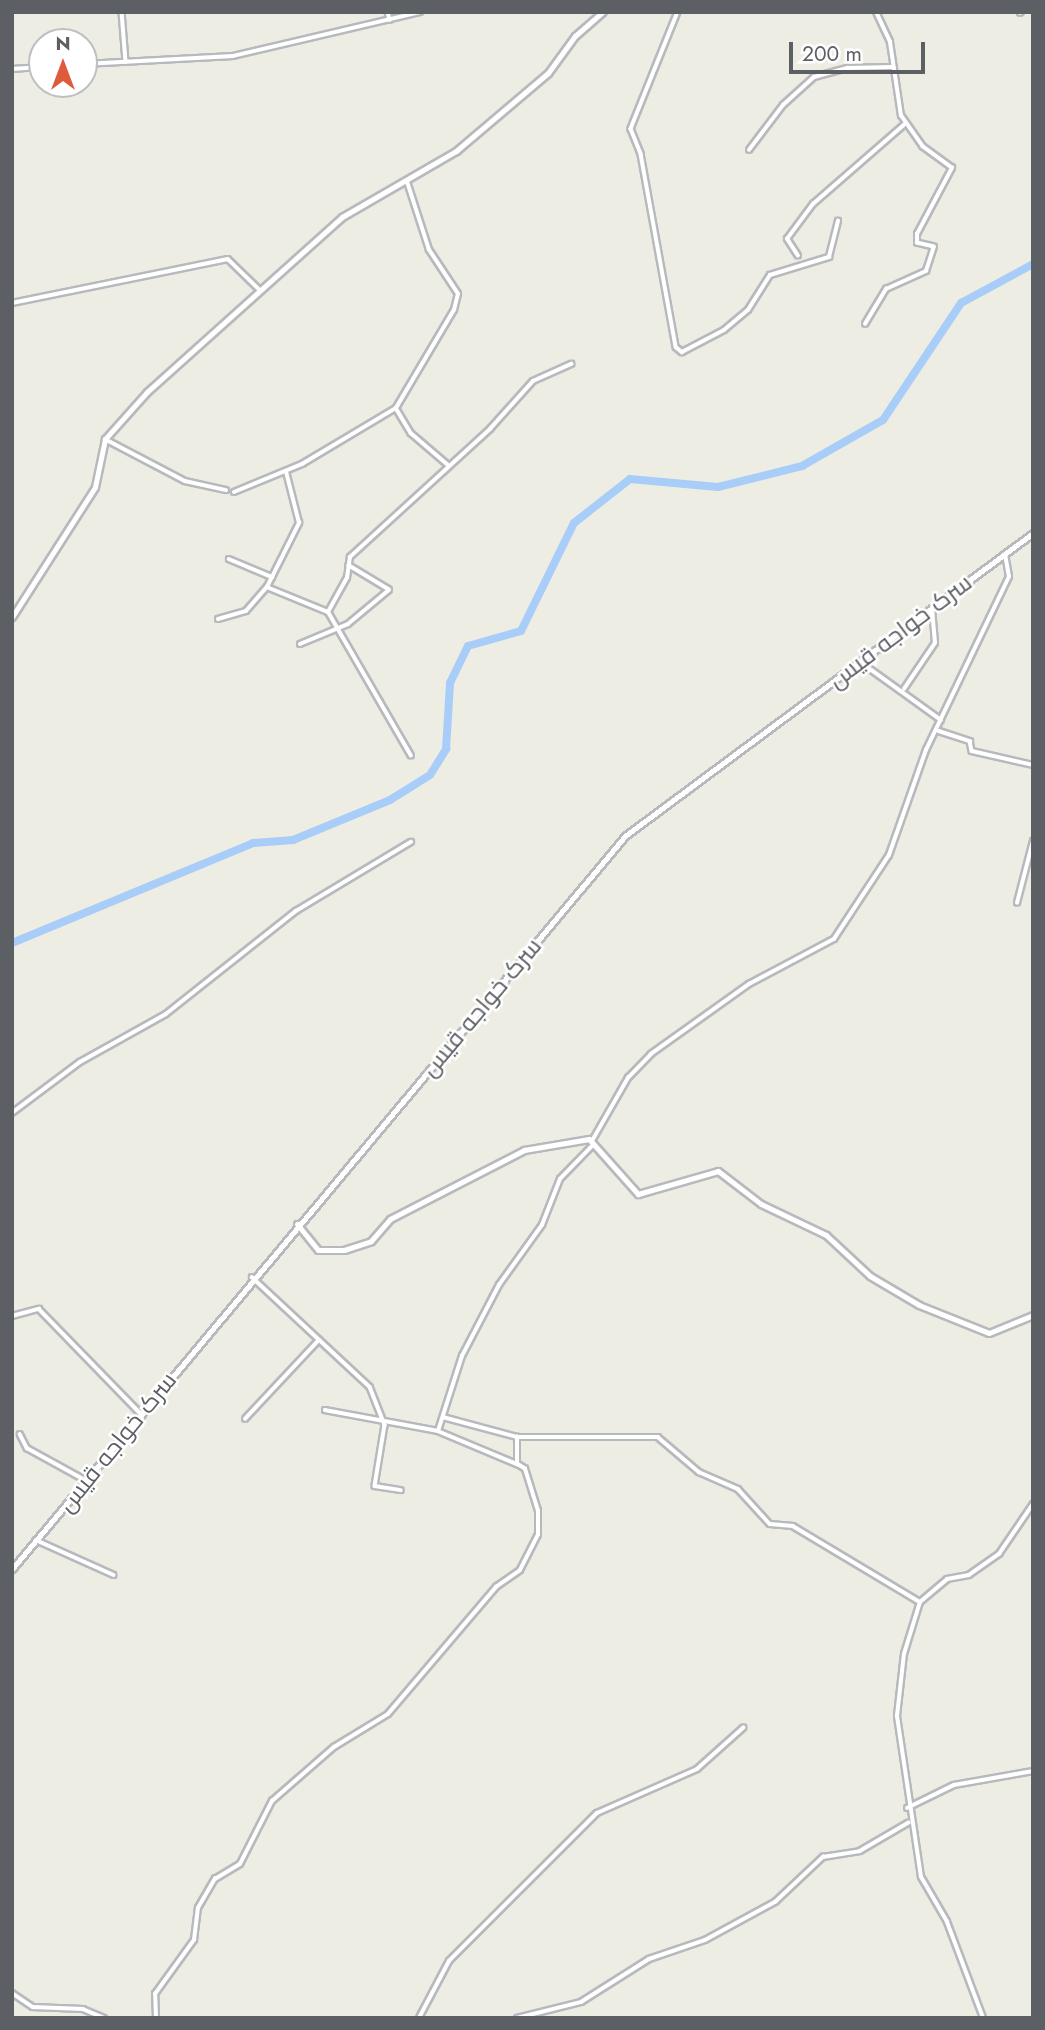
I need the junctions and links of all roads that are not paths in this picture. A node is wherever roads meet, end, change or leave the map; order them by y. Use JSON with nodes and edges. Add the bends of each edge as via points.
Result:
{"nodes":[{"id":1,"x":122,"y":12,"type":"edge"},
{"id":2,"x":388,"y":12,"type":"edge"},
{"id":3,"x":420,"y":12,"type":"edge"},
{"id":4,"x":603,"y":12,"type":"edge"},
{"id":5,"x":678,"y":12,"type":"edge"},
{"id":6,"x":876,"y":12,"type":"edge"},
{"id":7,"x":390,"y":20,"type":"junction"},
{"id":8,"x":126,"y":62,"type":"junction"},
{"id":9,"x":98,"y":63,"type":"edge"},
{"id":10,"x":893,"y":67,"type":"junction"},
{"id":11,"x":905,"y":124,"type":"junction"},
{"id":12,"x":749,"y":150,"type":"dead end"},
{"id":13,"x":407,"y":182,"type":"junction"},
{"id":14,"x":838,"y":221,"type":"dead end"},
{"id":15,"x":798,"y":256,"type":"dead end"},
{"id":16,"x":260,"y":289,"type":"junction"},
{"id":17,"x":12,"y":303,"type":"edge"},
{"id":18,"x":865,"y":324,"type":"dead end"},
{"id":19,"x":571,"y":364,"type":"dead end"},
{"id":20,"x":396,"y":408,"type":"junction"},
{"id":21,"x":105,"y":439,"type":"junction"},
{"id":22,"x":447,"y":464,"type":"junction"},
{"id":23,"x":286,"y":471,"type":"junction"},
{"id":24,"x":226,"y":489,"type":"dead end"},
{"id":25,"x":234,"y":492,"type":"dead end"},
{"id":26,"x":1033,"y":533,"type":"edge"},
{"id":27,"x":1005,"y":553,"type":"junction"},
{"id":28,"x":229,"y":559,"type":"dead end"},
{"id":29,"x":349,"y":566,"type":"junction"},
{"id":30,"x":272,"y":577,"type":"junction"},
{"id":31,"x":267,"y":587,"type":"junction"},
{"id":32,"x":932,"y":608,"type":"junction"},
{"id":33,"x":328,"y":612,"type":"junction"},
{"id":34,"x":12,"y":617,"type":"edge"},
{"id":35,"x":218,"y":619,"type":"dead end"},
{"id":36,"x":335,"y":626,"type":"junction"},
{"id":37,"x":300,"y":644,"type":"dead end"},
{"id":38,"x":859,"y":661,"type":"junction"},
{"id":39,"x":904,"y":689,"type":"junction"},
{"id":40,"x":941,"y":720,"type":"junction"},
{"id":41,"x":939,"y":731,"type":"junction"},
{"id":42,"x":411,"y":755,"type":"dead end"},
{"id":43,"x":1033,"y":765,"type":"edge"},
{"id":44,"x":1033,"y":841,"type":"edge"},
{"id":45,"x":411,"y":842,"type":"dead end"},
{"id":46,"x":1017,"y":903,"type":"dead end"},
{"id":47,"x":12,"y":1114,"type":"edge"},
{"id":48,"x":592,"y":1144,"type":"junction"},
{"id":49,"x":297,"y":1224,"type":"junction"},
{"id":50,"x":252,"y":1278,"type":"junction"},
{"id":51,"x":1033,"y":1315,"type":"edge"},
{"id":52,"x":12,"y":1316,"type":"edge"},
{"id":53,"x":320,"y":1340,"type":"junction"},
{"id":54,"x":325,"y":1410,"type":"dead end"},
{"id":55,"x":140,"y":1413,"type":"junction"},
{"id":56,"x":443,"y":1417,"type":"junction"},
{"id":57,"x":246,"y":1419,"type":"dead end"},
{"id":58,"x":382,"y":1419,"type":"junction"},
{"id":59,"x":438,"y":1431,"type":"junction"},
{"id":60,"x":20,"y":1434,"type":"dead end"},
{"id":61,"x":517,"y":1437,"type":"junction"},
{"id":62,"x":517,"y":1464,"type":"junction"},
{"id":63,"x":85,"y":1480,"type":"junction"},
{"id":64,"x":401,"y":1490,"type":"dead end"},
{"id":65,"x":1033,"y":1504,"type":"edge"},
{"id":66,"x":36,"y":1540,"type":"junction"},
{"id":67,"x":12,"y":1569,"type":"edge"},
{"id":68,"x":114,"y":1575,"type":"dead end"},
{"id":69,"x":920,"y":1602,"type":"junction"},
{"id":70,"x":743,"y":1728,"type":"dead end"},
{"id":71,"x":1033,"y":1771,"type":"edge"},
{"id":72,"x":907,"y":1808,"type":"junction"},
{"id":73,"x":908,"y":1823,"type":"junction"},
{"id":74,"x":12,"y":1993,"type":"edge"},
{"id":75,"x":104,"y":2018,"type":"edge"},
{"id":76,"x":156,"y":2018,"type":"edge"},
{"id":77,"x":419,"y":2018,"type":"edge"},
{"id":78,"x":517,"y":2018,"type":"edge"},
{"id":79,"x":982,"y":2018,"type":"edge"}],
"edges":[{"from":1,"to":8,"type":"street"},
{"from":2,"to":7,"type":"street"},
{"from":3,"to":7,"type":"street"},
{"from":4,"to":13,"type":"street","via":[[575,36],[548,73],[456,151]]},
{"from":5,"to":14,"type":"street","via":[[631,130],[641,154],[676,347],[682,352],[724,330],[748,310],[770,275],[829,257]]},
{"from":6,"to":10,"type":"street"},
{"from":7,"to":8,"type":"street","via":[[233,56]]},
{"from":8,"to":9,"type":"street"},
{"from":10,"to":11,"type":"street"},
{"from":10,"to":12,"type":"street","via":[[848,68],[814,77],[783,105]]},
{"from":11,"to":15,"type":"street","via":[[813,204],[787,239]]},
{"from":11,"to":18,"type":"street","via":[[952,168],[917,234],[917,243],[932,245],[935,253],[922,277],[886,289]]},
{"from":13,"to":16,"type":"street","via":[[342,217]]},
{"from":13,"to":20,"type":"street","via":[[429,250],[455,285],[458,301]]},
{"from":16,"to":17,"type":"street","via":[[228,259]]},
{"from":16,"to":21,"type":"street"},
{"from":19,"to":22,"type":"street","via":[[533,381],[490,429]]},
{"from":20,"to":22,"type":"street","via":[[411,433]]},
{"from":20,"to":23,"type":"street"},
{"from":21,"to":24,"type":"street","via":[[185,481]]},
{"from":21,"to":34,"type":"street","via":[[96,487]]},
{"from":22,"to":29,"type":"street","via":[[354,548]]},
{"from":23,"to":25,"type":"street"},
{"from":23,"to":30,"type":"street","via":[[299,523]]},
{"from":26,"to":27,"type":"street","name":"سرک خواجه قیس"},
{"from":27,"to":32,"type":"street","name":"سرک خواجه قیس"},
{"from":27,"to":40,"type":"street","via":[[1009,577]]},
{"from":28,"to":30,"type":"street"},
{"from":29,"to":33,"type":"street"},
{"from":29,"to":36,"type":"street","via":[[389,590],[371,608]]},
{"from":30,"to":31,"type":"street"},
{"from":31,"to":33,"type":"street"},
{"from":31,"to":35,"type":"street","via":[[246,611]]},
{"from":32,"to":38,"type":"street","name":"سرک خواجه قیس"},
{"from":32,"to":39,"type":"street","via":[[935,643]]},
{"from":33,"to":36,"type":"street"},
{"from":36,"to":37,"type":"street"},
{"from":36,"to":42,"type":"street"},
{"from":38,"to":39,"type":"street"},
{"from":38,"to":49,"type":"street","name":"سرک خواجه قیس","via":[[625,836]]},
{"from":39,"to":40,"type":"street"},
{"from":40,"to":41,"type":"street"},
{"from":41,"to":43,"type":"street","via":[[970,741],[972,751]]},
{"from":41,"to":48,"type":"street","via":[[926,750],[889,855],[834,939],[749,984],[651,1054],[628,1078]]},
{"from":44,"to":46,"type":"street"},
{"from":45,"to":47,"type":"street","via":[[290,915],[166,1014],[80,1062]]},
{"from":48,"to":49,"type":"street","via":[[524,1150],[390,1219],[371,1241],[344,1250],[318,1250]]},
{"from":48,"to":51,"type":"street","via":[[638,1194],[718,1171],[761,1204],[826,1235],[880,1282],[989,1333]]},
{"from":48,"to":56,"type":"street","via":[[560,1179],[542,1225],[499,1284],[461,1356]]},
{"from":49,"to":50,"type":"street","name":"سرک خواجه قیس"},
{"from":50,"to":53,"type":"street"},
{"from":50,"to":55,"type":"street","name":"سرک خواجه قیس"},
{"from":52,"to":55,"type":"street","via":[[39,1309]]},
{"from":53,"to":57,"type":"street"},
{"from":53,"to":58,"type":"street","via":[[370,1387]]},
{"from":54,"to":58,"type":"street"},
{"from":55,"to":63,"type":"street","name":"سرک خواجه قیس"},
{"from":56,"to":59,"type":"street"},
{"from":56,"to":61,"type":"street"},
{"from":58,"to":59,"type":"street"},
{"from":58,"to":64,"type":"street","via":[[376,1486]]},
{"from":59,"to":62,"type":"street"},
{"from":60,"to":63,"type":"street","via":[[27,1448]]},
{"from":61,"to":62,"type":"street"},
{"from":61,"to":69,"type":"street","via":[[658,1437],[699,1472],[738,1489],[770,1524],[793,1526]]},
{"from":62,"to":76,"type":"street","via":[[525,1469],[538,1511],[538,1535],[520,1570],[496,1587],[388,1714],[334,1747],[272,1801],[240,1864],[215,1880],[198,1908],[194,1940],[155,1994]]},
{"from":63,"to":66,"type":"street","name":"سرک خواجه قیس"},
{"from":65,"to":69,"type":"street","via":[[999,1554],[969,1575],[947,1579]]},
{"from":66,"to":67,"type":"street","name":"سرک خواجه قیس"},
{"from":66,"to":68,"type":"street"},
{"from":69,"to":72,"type":"street","via":[[904,1654],[897,1716]]},
{"from":70,"to":77,"type":"street","via":[[697,1769],[597,1813],[449,1961]]},
{"from":71,"to":72,"type":"street","via":[[954,1785]]},
{"from":72,"to":73,"type":"street"},
{"from":73,"to":78,"type":"street","via":[[860,1851],[823,1857],[775,1902],[705,1940],[649,1959],[581,2002]]},
{"from":73,"to":79,"type":"street","via":[[920,1877],[947,1922]]},
{"from":74,"to":75,"type":"street","via":[[33,2007],[83,2009]]}]}
